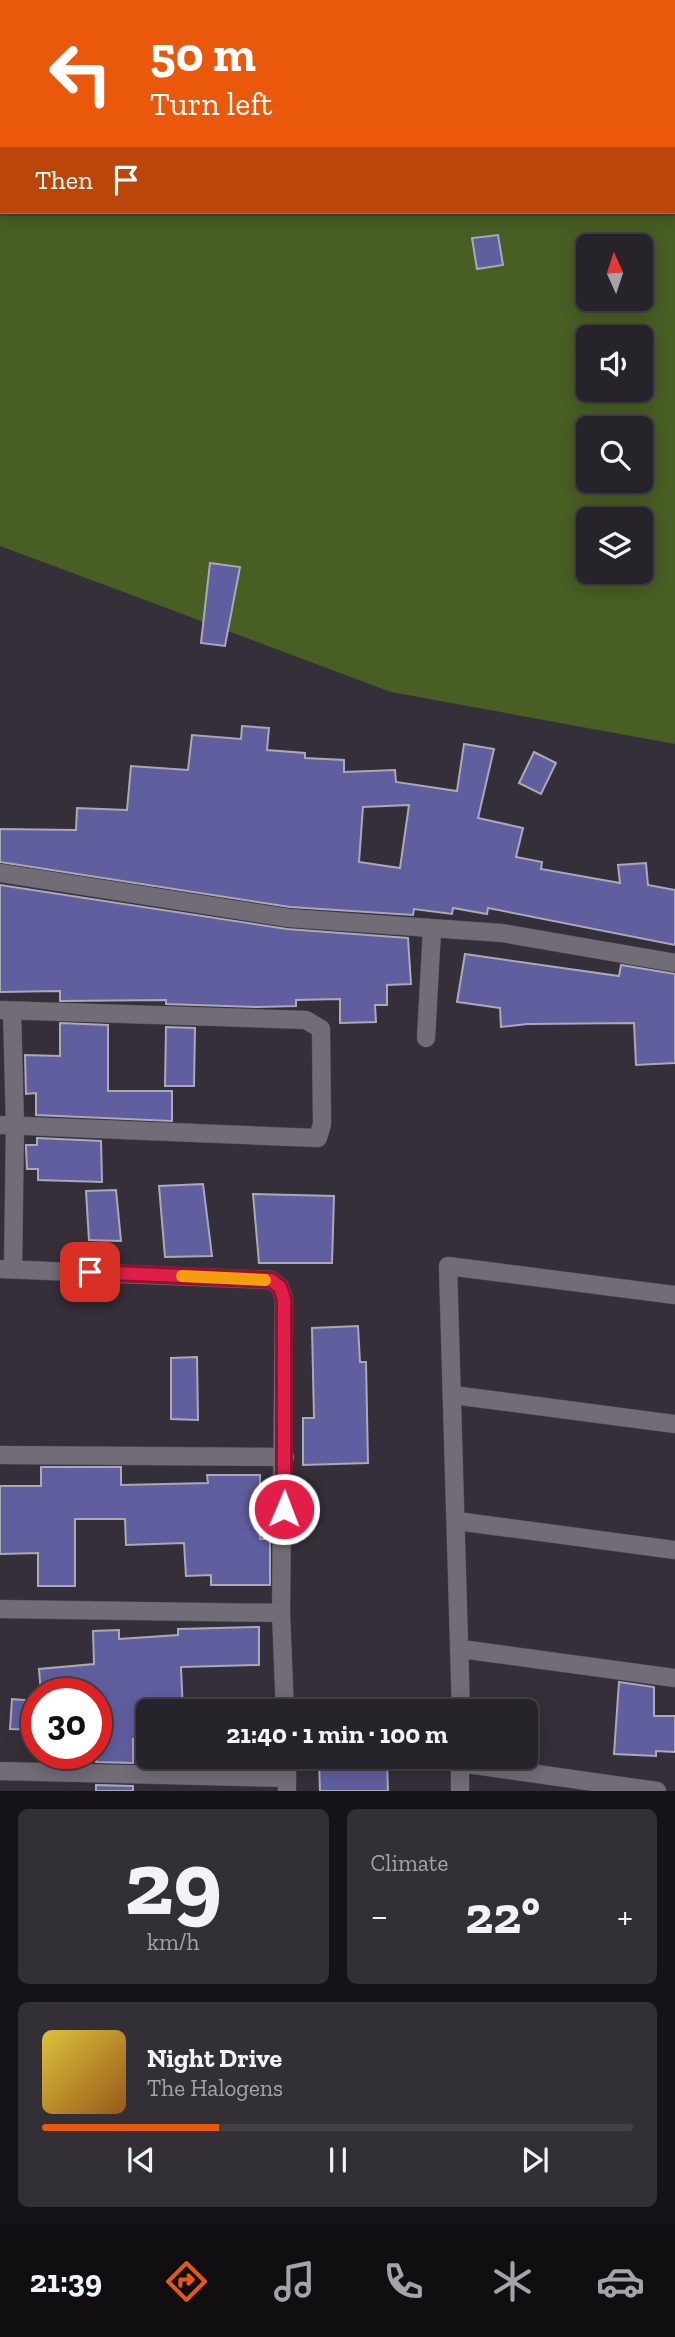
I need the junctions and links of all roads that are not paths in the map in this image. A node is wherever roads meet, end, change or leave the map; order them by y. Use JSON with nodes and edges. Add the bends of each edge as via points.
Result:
{"nodes":[{"id":1,"x":0,"y":873,"type":"edge"},
{"id":2,"x":432,"y":930,"type":"junction"},
{"id":3,"x":675,"y":963,"type":"edge"},
{"id":4,"x":6,"y":1011,"type":"edge"},
{"id":5,"x":426,"y":1038,"type":"dead end"},
{"id":6,"x":7,"y":1125,"type":"edge"},
{"id":7,"x":6,"y":1269,"type":"edge"},
{"id":8,"x":675,"y":1295,"type":"edge"},
{"id":9,"x":453,"y":1395,"type":"junction"},
{"id":10,"x":675,"y":1424,"type":"edge"},
{"id":11,"x":0,"y":1455,"type":"edge"},
{"id":12,"x":285,"y":1457,"type":"junction"},
{"id":13,"x":457,"y":1521,"type":"junction"},
{"id":14,"x":675,"y":1550,"type":"edge"},
{"id":15,"x":0,"y":1609,"type":"edge"},
{"id":16,"x":281,"y":1613,"type":"junction"},
{"id":17,"x":461,"y":1649,"type":"junction"},
{"id":18,"x":675,"y":1678,"type":"edge"},
{"id":19,"x":284,"y":1699,"type":"edge"},
{"id":20,"x":461,"y":1699,"type":"edge"},
{"id":21,"x":460,"y":1769,"type":"edge"},
{"id":22,"x":517,"y":1769,"type":"edge"},
{"id":23,"x":0,"y":1771,"type":"edge"},
{"id":24,"x":287,"y":1784,"type":"edge"},
{"id":25,"x":460,"y":1791,"type":"edge"},
{"id":26,"x":657,"y":1791,"type":"edge"}],
"edges":[{"from":1,"to":2,"type":"street","via":[[289,918]]},
{"from":2,"to":3,"type":"street","via":[[502,933]]},
{"from":2,"to":5,"type":"street"},
{"from":4,"to":6,"type":"street"},
{"from":4,"to":6,"type":"street","via":[[306,1020],[321,1029],[322,1124],[318,1138]]},
{"from":6,"to":7,"type":"street"},
{"from":7,"to":12,"type":"street","via":[[271,1280],[284,1299]]},
{"from":8,"to":9,"type":"street","via":[[448,1266]]},
{"from":9,"to":10,"type":"street"},
{"from":9,"to":13,"type":"street"},
{"from":11,"to":12,"type":"street"},
{"from":12,"to":16,"type":"street"},
{"from":13,"to":14,"type":"street"},
{"from":13,"to":17,"type":"street"},
{"from":15,"to":16,"type":"street"},
{"from":16,"to":19,"type":"street"},
{"from":17,"to":18,"type":"street"},
{"from":17,"to":20,"type":"street"},
{"from":21,"to":25,"type":"street"},
{"from":22,"to":26,"type":"street"},
{"from":23,"to":24,"type":"street"}]}
